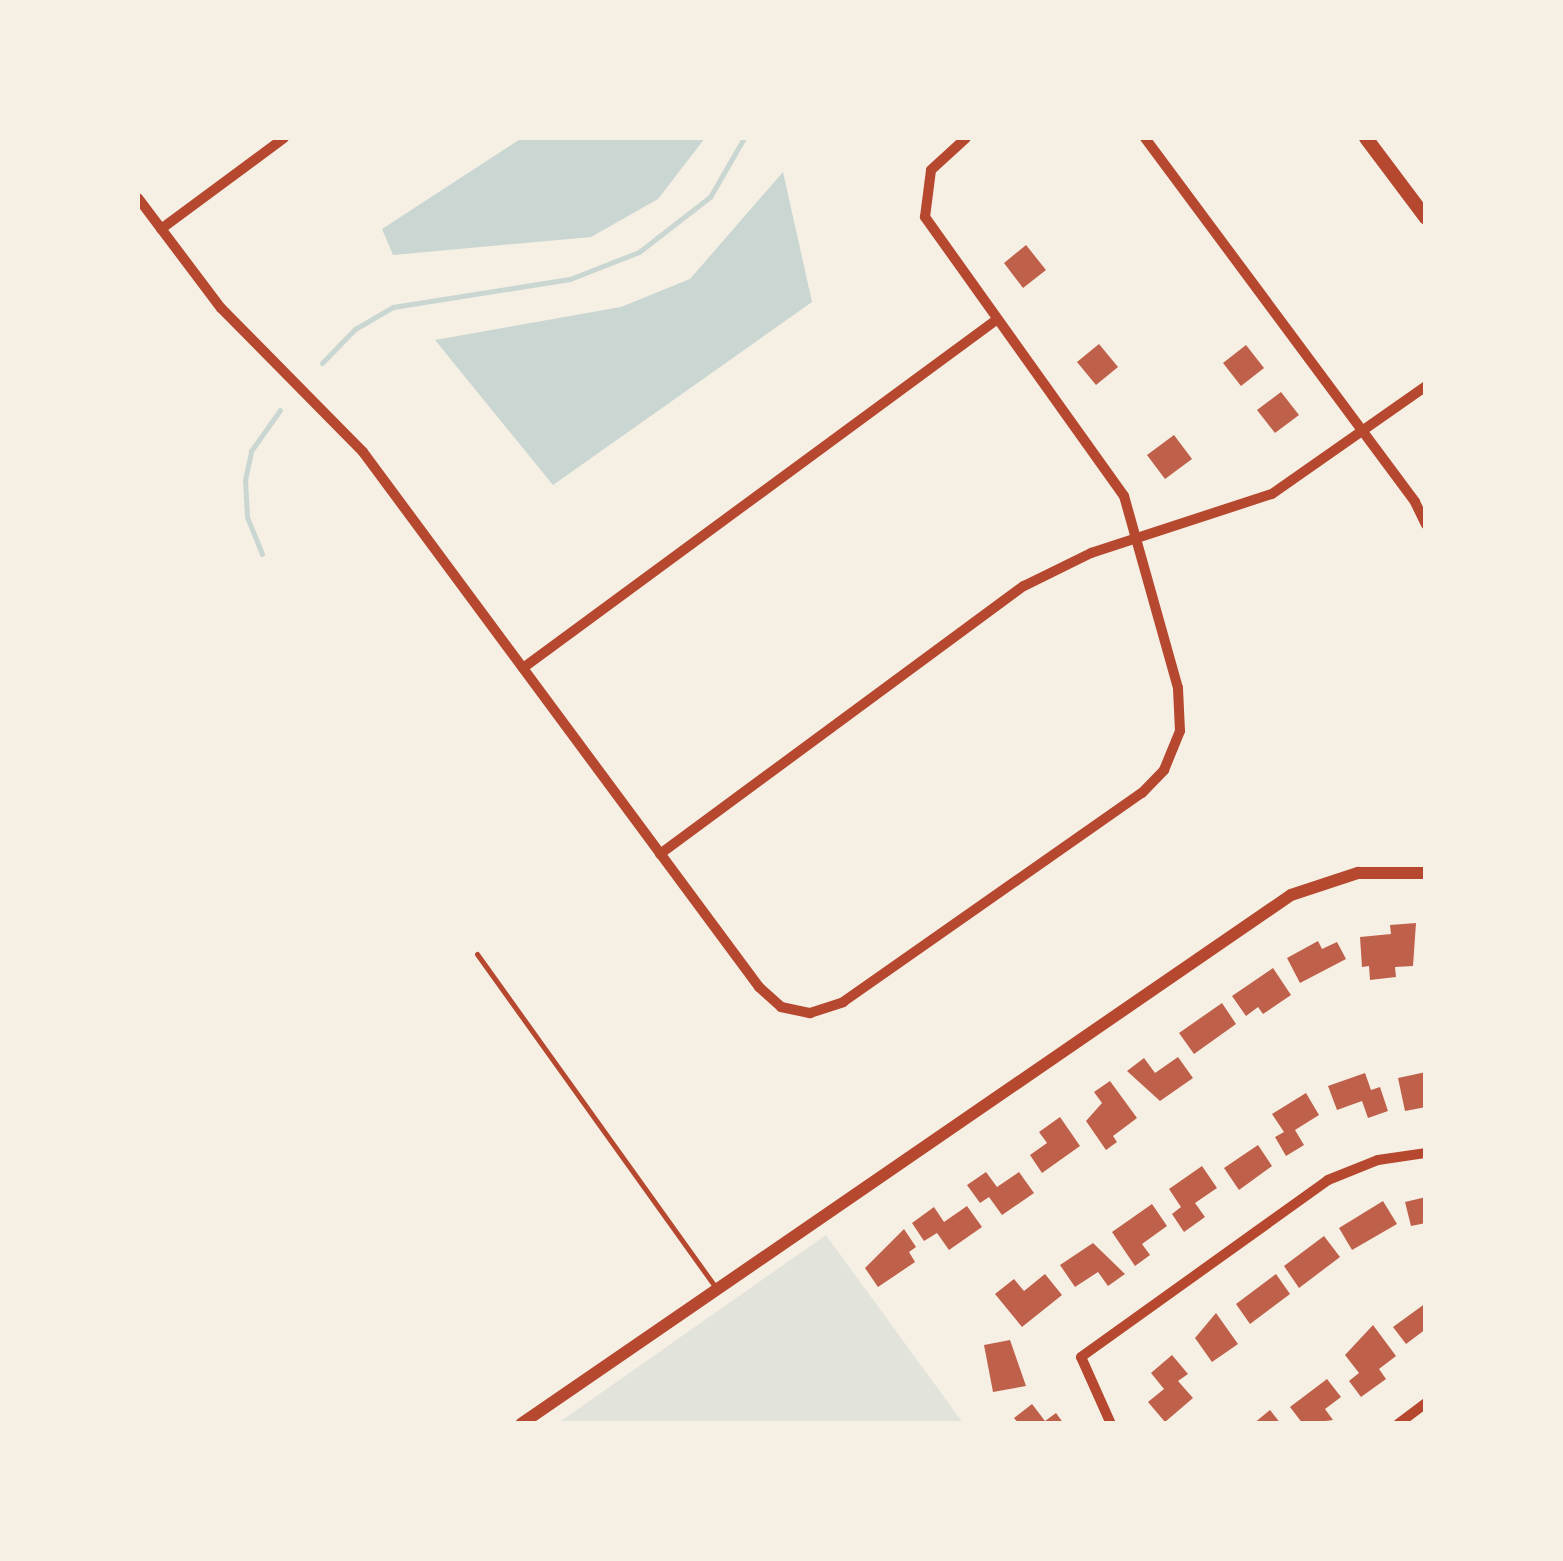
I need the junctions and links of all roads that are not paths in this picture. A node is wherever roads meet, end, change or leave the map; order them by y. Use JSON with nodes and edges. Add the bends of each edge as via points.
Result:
{"nodes":[{"id":1,"x":284,"y":138,"type":"edge"},
{"id":2,"x":966,"y":138,"type":"edge"},
{"id":3,"x":1145,"y":138,"type":"edge"},
{"id":4,"x":1366,"y":138,"type":"edge"},
{"id":5,"x":138,"y":198,"type":"edge"},
{"id":6,"x":1426,"y":218,"type":"edge"},
{"id":7,"x":161,"y":229,"type":"junction"},
{"id":8,"x":996,"y":320,"type":"junction"},
{"id":9,"x":1426,"y":386,"type":"edge"},
{"id":10,"x":1364,"y":431,"type":"junction"},
{"id":11,"x":1426,"y":525,"type":"edge"},
{"id":12,"x":1139,"y":538,"type":"junction"},
{"id":13,"x":523,"y":668,"type":"junction"},
{"id":14,"x":660,"y":854,"type":"junction"},
{"id":15,"x":1426,"y":874,"type":"edge"},
{"id":16,"x":477,"y":954,"type":"dead end"},
{"id":17,"x":1426,"y":1152,"type":"edge"},
{"id":18,"x":717,"y":1289,"type":"junction"},
{"id":19,"x":1426,"y":1403,"type":"edge"},
{"id":20,"x":521,"y":1424,"type":"edge"},
{"id":21,"x":1111,"y":1424,"type":"edge"},
{"id":22,"x":1398,"y":1424,"type":"edge"}],
"edges":[{"from":1,"to":7,"type":"street"},
{"from":2,"to":8,"type":"street","via":[[934,164],[924,211]]},
{"from":3,"to":10,"type":"street"},
{"from":4,"to":6,"type":"main road"},
{"from":5,"to":7,"type":"street"},
{"from":7,"to":13,"type":"street","via":[[229,318],[345,431]]},
{"from":8,"to":12,"type":"street","via":[[1107,469]]},
{"from":8,"to":13,"type":"street"},
{"from":9,"to":10,"type":"street"},
{"from":10,"to":11,"type":"street"},
{"from":10,"to":12,"type":"street","via":[[1250,505]]},
{"from":12,"to":14,"type":"street","via":[[1024,586]]},
{"from":12,"to":14,"type":"street","via":[[1181,701],[1178,737],[1164,770],[1142,793],[843,1002],[798,1013],[763,992]]},
{"from":13,"to":14,"type":"street"},
{"from":15,"to":18,"type":"street","via":[[1358,873],[1292,895]]},
{"from":16,"to":18,"type":"lane"},
{"from":17,"to":21,"type":"street","via":[[1378,1160],[1328,1180],[1081,1356]]},
{"from":18,"to":20,"type":"street"},
{"from":19,"to":22,"type":"street"}]}
